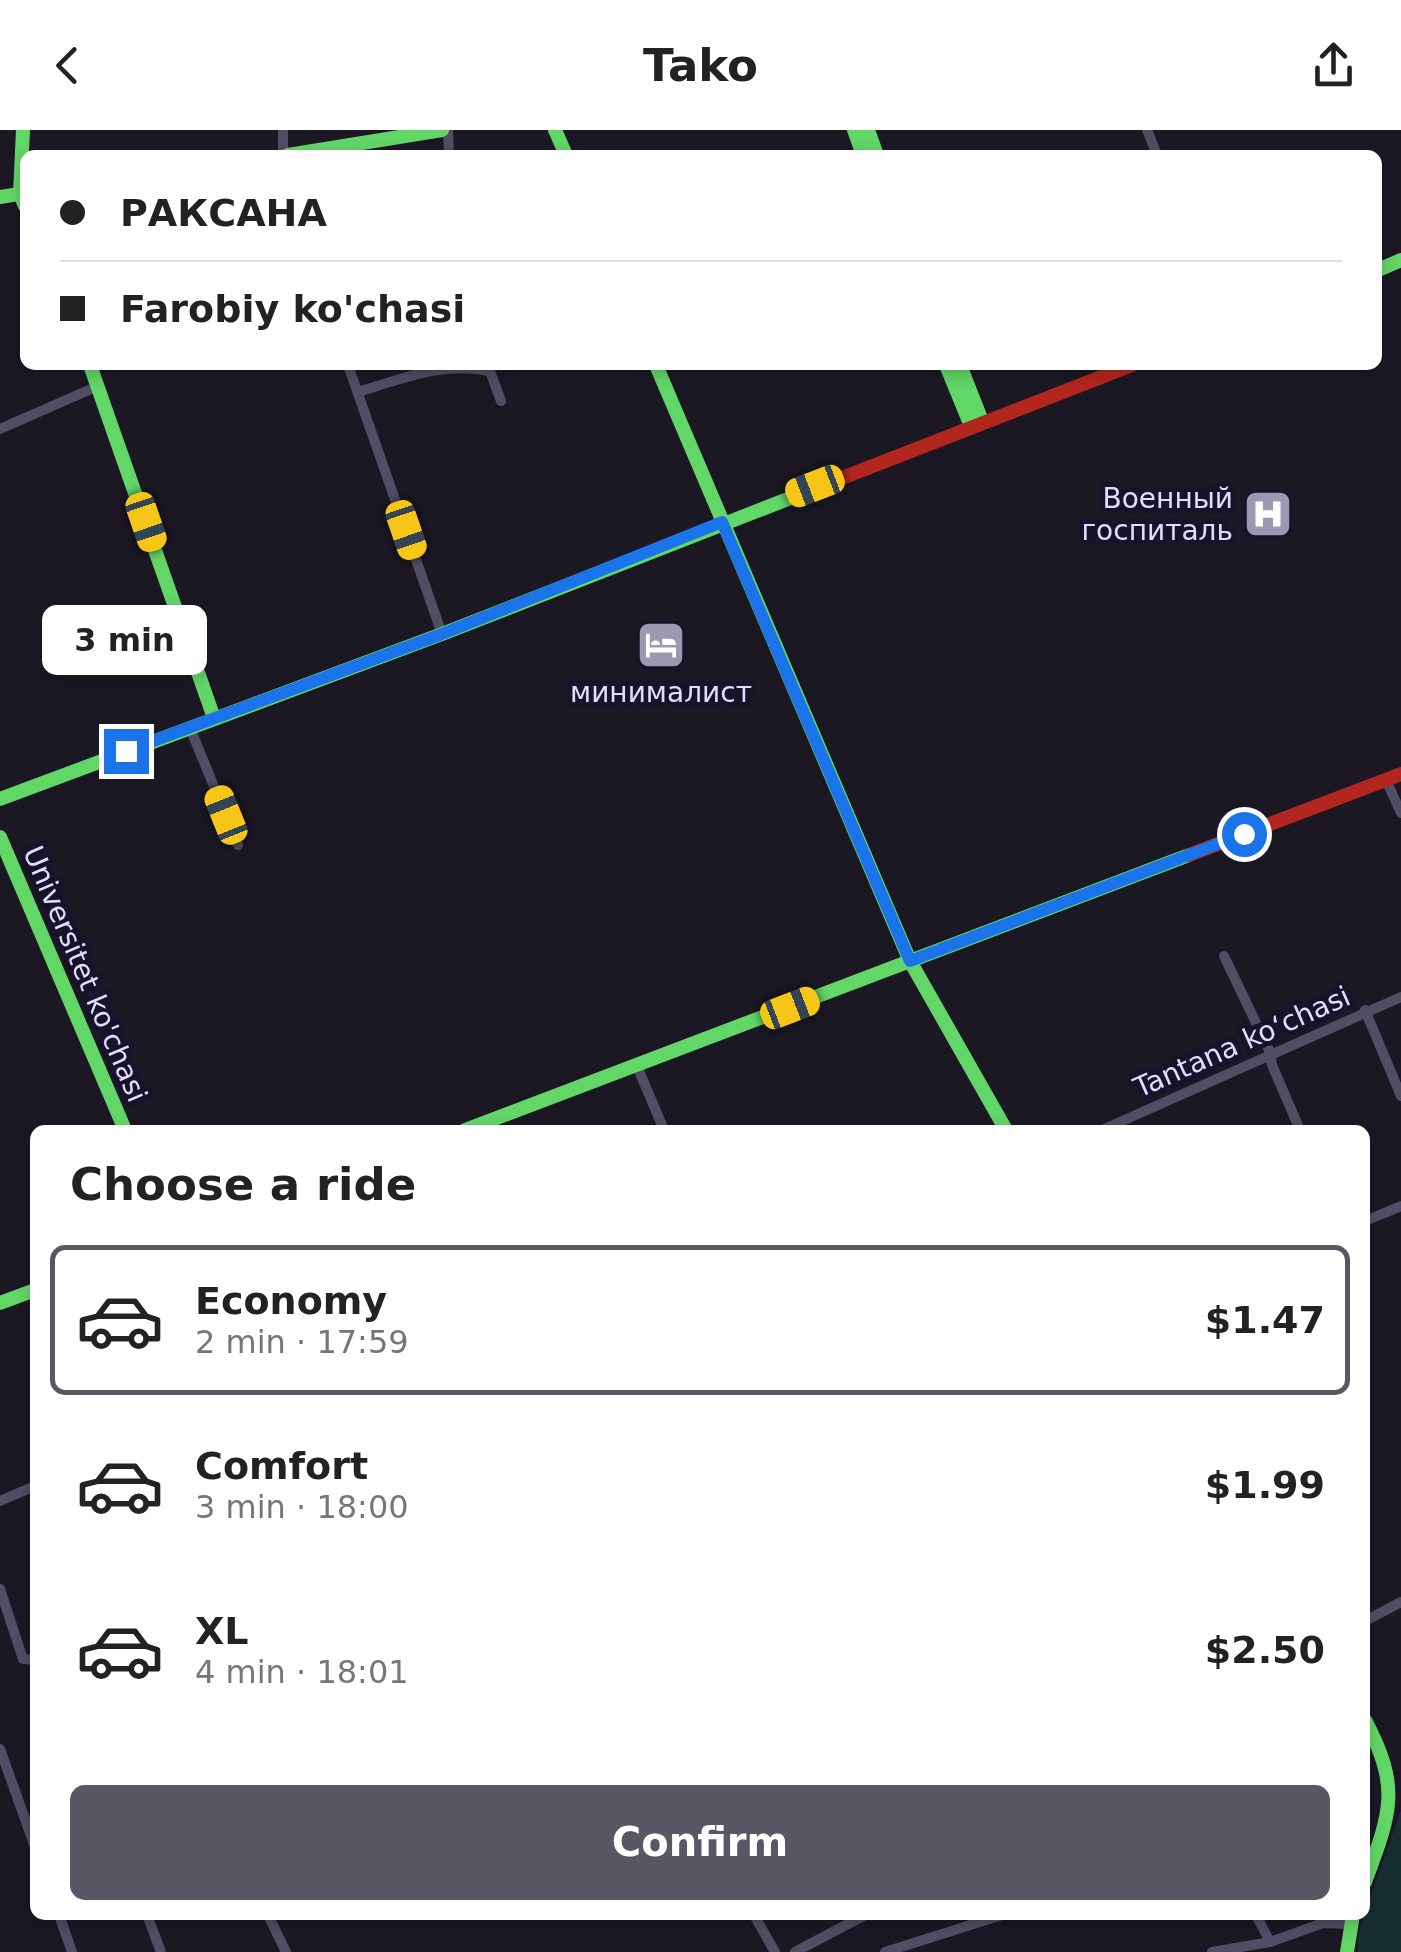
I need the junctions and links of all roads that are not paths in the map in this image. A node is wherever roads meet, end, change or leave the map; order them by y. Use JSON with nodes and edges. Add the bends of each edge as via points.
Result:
{"nodes":[{"id":1,"x":445,"y":130,"type":"edge"},
{"id":2,"x":318,"y":150,"type":"edge"},
{"id":3,"x":92,"y":370,"type":"edge"},
{"id":4,"x":350,"y":370,"type":"edge"},
{"id":5,"x":432,"y":370,"type":"edge"},
{"id":6,"x":490,"y":370,"type":"edge"},
{"id":7,"x":658,"y":370,"type":"edge"},
{"id":8,"x":949,"y":370,"type":"edge"},
{"id":9,"x":961,"y":370,"type":"edge"},
{"id":10,"x":1119,"y":370,"type":"edge"},
{"id":11,"x":98,"y":386,"type":"junction"},
{"id":12,"x":358,"y":392,"type":"junction"},
{"id":13,"x":500,"y":401,"type":"dead end"},
{"id":14,"x":976,"y":423,"type":"junction"},
{"id":15,"x":0,"y":429,"type":"edge"},
{"id":16,"x":722,"y":522,"type":"junction"},
{"id":17,"x":442,"y":634,"type":"junction"},
{"id":18,"x":214,"y":718,"type":"junction"},
{"id":19,"x":190,"y":728,"type":"junction"},
{"id":20,"x":1394,"y":777,"type":"edge"},
{"id":21,"x":0,"y":798,"type":"edge"},
{"id":22,"x":1401,"y":814,"type":"edge"},
{"id":23,"x":0,"y":837,"type":"edge"},
{"id":24,"x":238,"y":844,"type":"dead end"},
{"id":25,"x":1224,"y":956,"type":"dead end"},
{"id":26,"x":910,"y":961,"type":"junction"},
{"id":27,"x":1401,"y":997,"type":"edge"},
{"id":28,"x":1365,"y":1010,"type":"junction"},
{"id":29,"x":1270,"y":1052,"type":"junction"},
{"id":30,"x":638,"y":1066,"type":"junction"},
{"id":31,"x":1401,"y":1096,"type":"edge"},
{"id":32,"x":123,"y":1125,"type":"edge"},
{"id":33,"x":479,"y":1125,"type":"edge"},
{"id":34,"x":662,"y":1125,"type":"edge"},
{"id":35,"x":1003,"y":1125,"type":"edge"},
{"id":36,"x":1113,"y":1125,"type":"edge"},
{"id":37,"x":1298,"y":1125,"type":"edge"},
{"id":38,"x":1401,"y":1206,"type":"edge"},
{"id":39,"x":1370,"y":1219,"type":"edge"},
{"id":40,"x":30,"y":1292,"type":"edge"},
{"id":41,"x":0,"y":1303,"type":"edge"},
{"id":42,"x":30,"y":1488,"type":"edge"},
{"id":43,"x":0,"y":1501,"type":"edge"},
{"id":44,"x":0,"y":1589,"type":"edge"},
{"id":45,"x":1401,"y":1602,"type":"edge"},
{"id":46,"x":1370,"y":1618,"type":"edge"},
{"id":47,"x":14,"y":1631,"type":"junction"},
{"id":48,"x":0,"y":1636,"type":"edge"},
{"id":49,"x":30,"y":1660,"type":"edge"},
{"id":50,"x":1370,"y":1729,"type":"edge"},
{"id":51,"x":0,"y":1749,"type":"edge"},
{"id":52,"x":30,"y":1833,"type":"edge"},
{"id":53,"x":1370,"y":1868,"type":"edge"},
{"id":54,"x":61,"y":1920,"type":"edge"},
{"id":55,"x":149,"y":1920,"type":"edge"},
{"id":56,"x":270,"y":1920,"type":"edge"},
{"id":57,"x":757,"y":1920,"type":"edge"},
{"id":58,"x":856,"y":1920,"type":"edge"},
{"id":59,"x":986,"y":1920,"type":"edge"},
{"id":60,"x":1259,"y":1920,"type":"edge"},
{"id":61,"x":1352,"y":1920,"type":"edge"},
{"id":62,"x":1270,"y":1942,"type":"junction"},
{"id":63,"x":72,"y":1952,"type":"edge"},
{"id":64,"x":161,"y":1952,"type":"edge"},
{"id":65,"x":286,"y":1952,"type":"edge"},
{"id":66,"x":774,"y":1952,"type":"edge"},
{"id":67,"x":795,"y":1952,"type":"edge"},
{"id":68,"x":885,"y":1952,"type":"edge"},
{"id":69,"x":1212,"y":1952,"type":"edge"},
{"id":70,"x":1347,"y":1952,"type":"edge"}],
"edges":[{"from":1,"to":2,"type":"main road"},
{"from":3,"to":11,"type":"main road"},
{"from":4,"to":12,"type":"street"},
{"from":5,"to":12,"type":"street"},
{"from":6,"to":13,"type":"street"},
{"from":7,"to":16,"type":"main road"},
{"from":8,"to":14,"type":"main road"},
{"from":9,"to":14,"type":"main road"},
{"from":10,"to":14,"type":"main road"},
{"from":11,"to":15,"type":"street"},
{"from":11,"to":18,"type":"main road"},
{"from":12,"to":17,"type":"street"},
{"from":14,"to":16,"type":"main road"},
{"from":16,"to":17,"type":"main road"},
{"from":16,"to":26,"type":"main road"},
{"from":17,"to":18,"type":"main road"},
{"from":18,"to":19,"type":"main road"},
{"from":19,"to":21,"type":"main road"},
{"from":19,"to":24,"type":"street"},
{"from":20,"to":22,"type":"street"},
{"from":20,"to":26,"type":"main road"},
{"from":23,"to":32,"type":"main road","name":"Universitet ko'chasi"},
{"from":25,"to":29,"type":"street"},
{"from":26,"to":30,"type":"main road"},
{"from":26,"to":35,"type":"main road"},
{"from":27,"to":28,"type":"street","name":"Tantana koʻchasi"},
{"from":28,"to":29,"type":"street","name":"Tantana koʻchasi"},
{"from":28,"to":31,"type":"street"},
{"from":29,"to":36,"type":"street","name":"Tantana koʻchasi"},
{"from":29,"to":37,"type":"street"},
{"from":30,"to":33,"type":"main road"},
{"from":30,"to":34,"type":"street"},
{"from":38,"to":39,"type":"street"},
{"from":40,"to":41,"type":"main road"},
{"from":42,"to":43,"type":"street"},
{"from":44,"to":47,"type":"street"},
{"from":45,"to":46,"type":"street"},
{"from":47,"to":48,"type":"street"},
{"from":47,"to":49,"type":"street","via":[[23,1659]]},
{"from":50,"to":53,"type":"main road","via":[[1393,1784]]},
{"from":51,"to":52,"type":"street"},
{"from":54,"to":63,"type":"street"},
{"from":55,"to":64,"type":"street"},
{"from":56,"to":65,"type":"street"},
{"from":57,"to":66,"type":"street"},
{"from":58,"to":67,"type":"street"},
{"from":59,"to":68,"type":"street"},
{"from":60,"to":62,"type":"street"},
{"from":61,"to":62,"type":"street"},
{"from":61,"to":70,"type":"main road"},
{"from":62,"to":69,"type":"street"}]}
